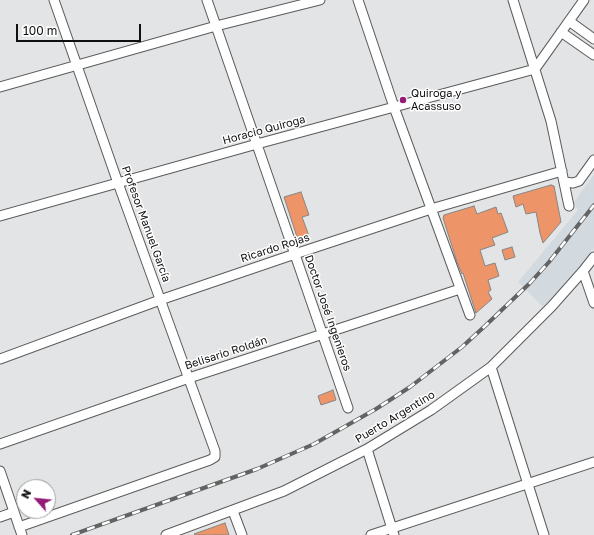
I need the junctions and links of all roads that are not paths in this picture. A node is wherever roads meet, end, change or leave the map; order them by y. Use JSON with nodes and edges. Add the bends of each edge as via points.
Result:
{"nodes":[{"id":1,"x":54,"y":0,"type":"edge"},
{"id":2,"x":207,"y":0,"type":"edge"},
{"id":3,"x":320,"y":0,"type":"edge"},
{"id":4,"x":358,"y":0,"type":"edge"},
{"id":5,"x":513,"y":0,"type":"edge"},
{"id":6,"x":584,"y":0,"type":"edge"},
{"id":7,"x":569,"y":21,"type":"junction"},
{"id":8,"x":216,"y":26,"type":"junction"},
{"id":9,"x":561,"y":32,"type":"junction"},
{"id":10,"x":594,"y":39,"type":"edge"},
{"id":11,"x":594,"y":55,"type":"edge"},
{"id":12,"x":77,"y":65,"type":"junction"},
{"id":13,"x":535,"y":69,"type":"junction"},
{"id":14,"x":0,"y":87,"type":"edge"},
{"id":15,"x":394,"y":107,"type":"junction"},
{"id":16,"x":257,"y":144,"type":"junction"},
{"id":17,"x":594,"y":160,"type":"edge"},
{"id":18,"x":562,"y":170,"type":"junction"},
{"id":19,"x":564,"y":182,"type":"junction"},
{"id":20,"x":118,"y":183,"type":"junction"},
{"id":21,"x":569,"y":206,"type":"dead end"},
{"id":22,"x":431,"y":209,"type":"junction"},
{"id":23,"x":0,"y":216,"type":"edge"},
{"id":24,"x":295,"y":254,"type":"junction"},
{"id":25,"x":594,"y":257,"type":"edge"},
{"id":26,"x":583,"y":271,"type":"junction"},
{"id":27,"x":460,"y":289,"type":"junction"},
{"id":28,"x":160,"y":300,"type":"junction"},
{"id":29,"x":594,"y":303,"type":"edge"},
{"id":30,"x":470,"y":315,"type":"dead end"},
{"id":31,"x":323,"y":334,"type":"junction"},
{"id":32,"x":0,"y":359,"type":"edge"},
{"id":33,"x":491,"y":367,"type":"junction"},
{"id":34,"x":189,"y":378,"type":"junction"},
{"id":35,"x":348,"y":408,"type":"dead end"},
{"id":36,"x":0,"y":444,"type":"edge"},
{"id":37,"x":366,"y":449,"type":"junction"},
{"id":38,"x":594,"y":462,"type":"edge"},
{"id":39,"x":0,"y":471,"type":"edge"},
{"id":40,"x":528,"y":483,"type":"junction"},
{"id":41,"x":233,"y":511,"type":"junction"},
{"id":42,"x":14,"y":512,"type":"junction"},
{"id":43,"x":0,"y":516,"type":"edge"},
{"id":44,"x":21,"y":531,"type":"edge"},
{"id":45,"x":392,"y":532,"type":"edge"},
{"id":46,"x":166,"y":535,"type":"edge"},
{"id":47,"x":242,"y":535,"type":"edge"},
{"id":48,"x":370,"y":535,"type":"edge"},
{"id":49,"x":544,"y":535,"type":"edge"}],
"edges":[{"from":1,"to":12,"type":"street","name":"Profesor Manuel García"},
{"from":2,"to":8,"type":"street","name":"Doctor José Ingenieros"},
{"from":3,"to":8,"type":"street"},
{"from":4,"to":15,"type":"street"},
{"from":5,"to":13,"type":"street"},
{"from":6,"to":7,"type":"street"},
{"from":7,"to":9,"type":"street"},
{"from":7,"to":10,"type":"street"},
{"from":8,"to":12,"type":"street"},
{"from":8,"to":16,"type":"street","name":"Doctor José Ingenieros"},
{"from":9,"to":11,"type":"street"},
{"from":9,"to":13,"type":"street"},
{"from":12,"to":14,"type":"street"},
{"from":12,"to":20,"type":"street","name":"Profesor Manuel García"},
{"from":13,"to":15,"type":"street","name":"Horacio Quiroga"},
{"from":13,"to":18,"type":"street","via":[[551,121]]},
{"from":15,"to":16,"type":"street","name":"Horacio Quiroga"},
{"from":15,"to":22,"type":"street"},
{"from":16,"to":20,"type":"street","name":"Horacio Quiroga"},
{"from":16,"to":24,"type":"street","name":"Doctor José Ingenieros"},
{"from":17,"to":19,"type":"street","via":[[579,180],[573,183]]},
{"from":18,"to":19,"type":"street"},
{"from":18,"to":22,"type":"street","name":"Ricardo Rojas"},
{"from":19,"to":21,"type":"street"},
{"from":20,"to":23,"type":"street","name":"Horacio Quiroga"},
{"from":20,"to":28,"type":"street","name":"Profesor Manuel García"},
{"from":22,"to":24,"type":"street","name":"Ricardo Rojas"},
{"from":22,"to":27,"type":"street"},
{"from":24,"to":28,"type":"street","name":"Ricardo Rojas"},
{"from":24,"to":31,"type":"street","name":"Doctor José Ingenieros"},
{"from":25,"to":26,"type":"street","name":"Puerto Argentino"},
{"from":26,"to":29,"type":"street"},
{"from":26,"to":33,"type":"street","name":"Puerto Argentino"},
{"from":27,"to":30,"type":"street"},
{"from":27,"to":31,"type":"street","name":"Belisario Roldán"},
{"from":28,"to":32,"type":"street","name":"Ricardo Rojas"},
{"from":28,"to":34,"type":"street","name":"Profesor Manuel García"},
{"from":31,"to":34,"type":"street","name":"Belisario Roldán"},
{"from":31,"to":35,"type":"street","name":"Doctor José Ingenieros"},
{"from":33,"to":37,"type":"street","name":"Puerto Argentino","via":[[431,410]]},
{"from":33,"to":40,"type":"street"},
{"from":34,"to":36,"type":"street","name":"Belisario Roldán"},
{"from":34,"to":44,"type":"street","name":"Profesor Manuel García","via":[[215,457]]},
{"from":37,"to":41,"type":"street","name":"Puerto Argentino","via":[[284,491]]},
{"from":37,"to":45,"type":"street"},
{"from":38,"to":40,"type":"street"},
{"from":39,"to":42,"type":"street"},
{"from":40,"to":45,"type":"street"},
{"from":40,"to":49,"type":"street"},
{"from":41,"to":46,"type":"street","name":"Puerto Argentino"},
{"from":41,"to":47,"type":"street"},
{"from":42,"to":43,"type":"street"},
{"from":42,"to":44,"type":"street"},
{"from":45,"to":48,"type":"street"}]}
